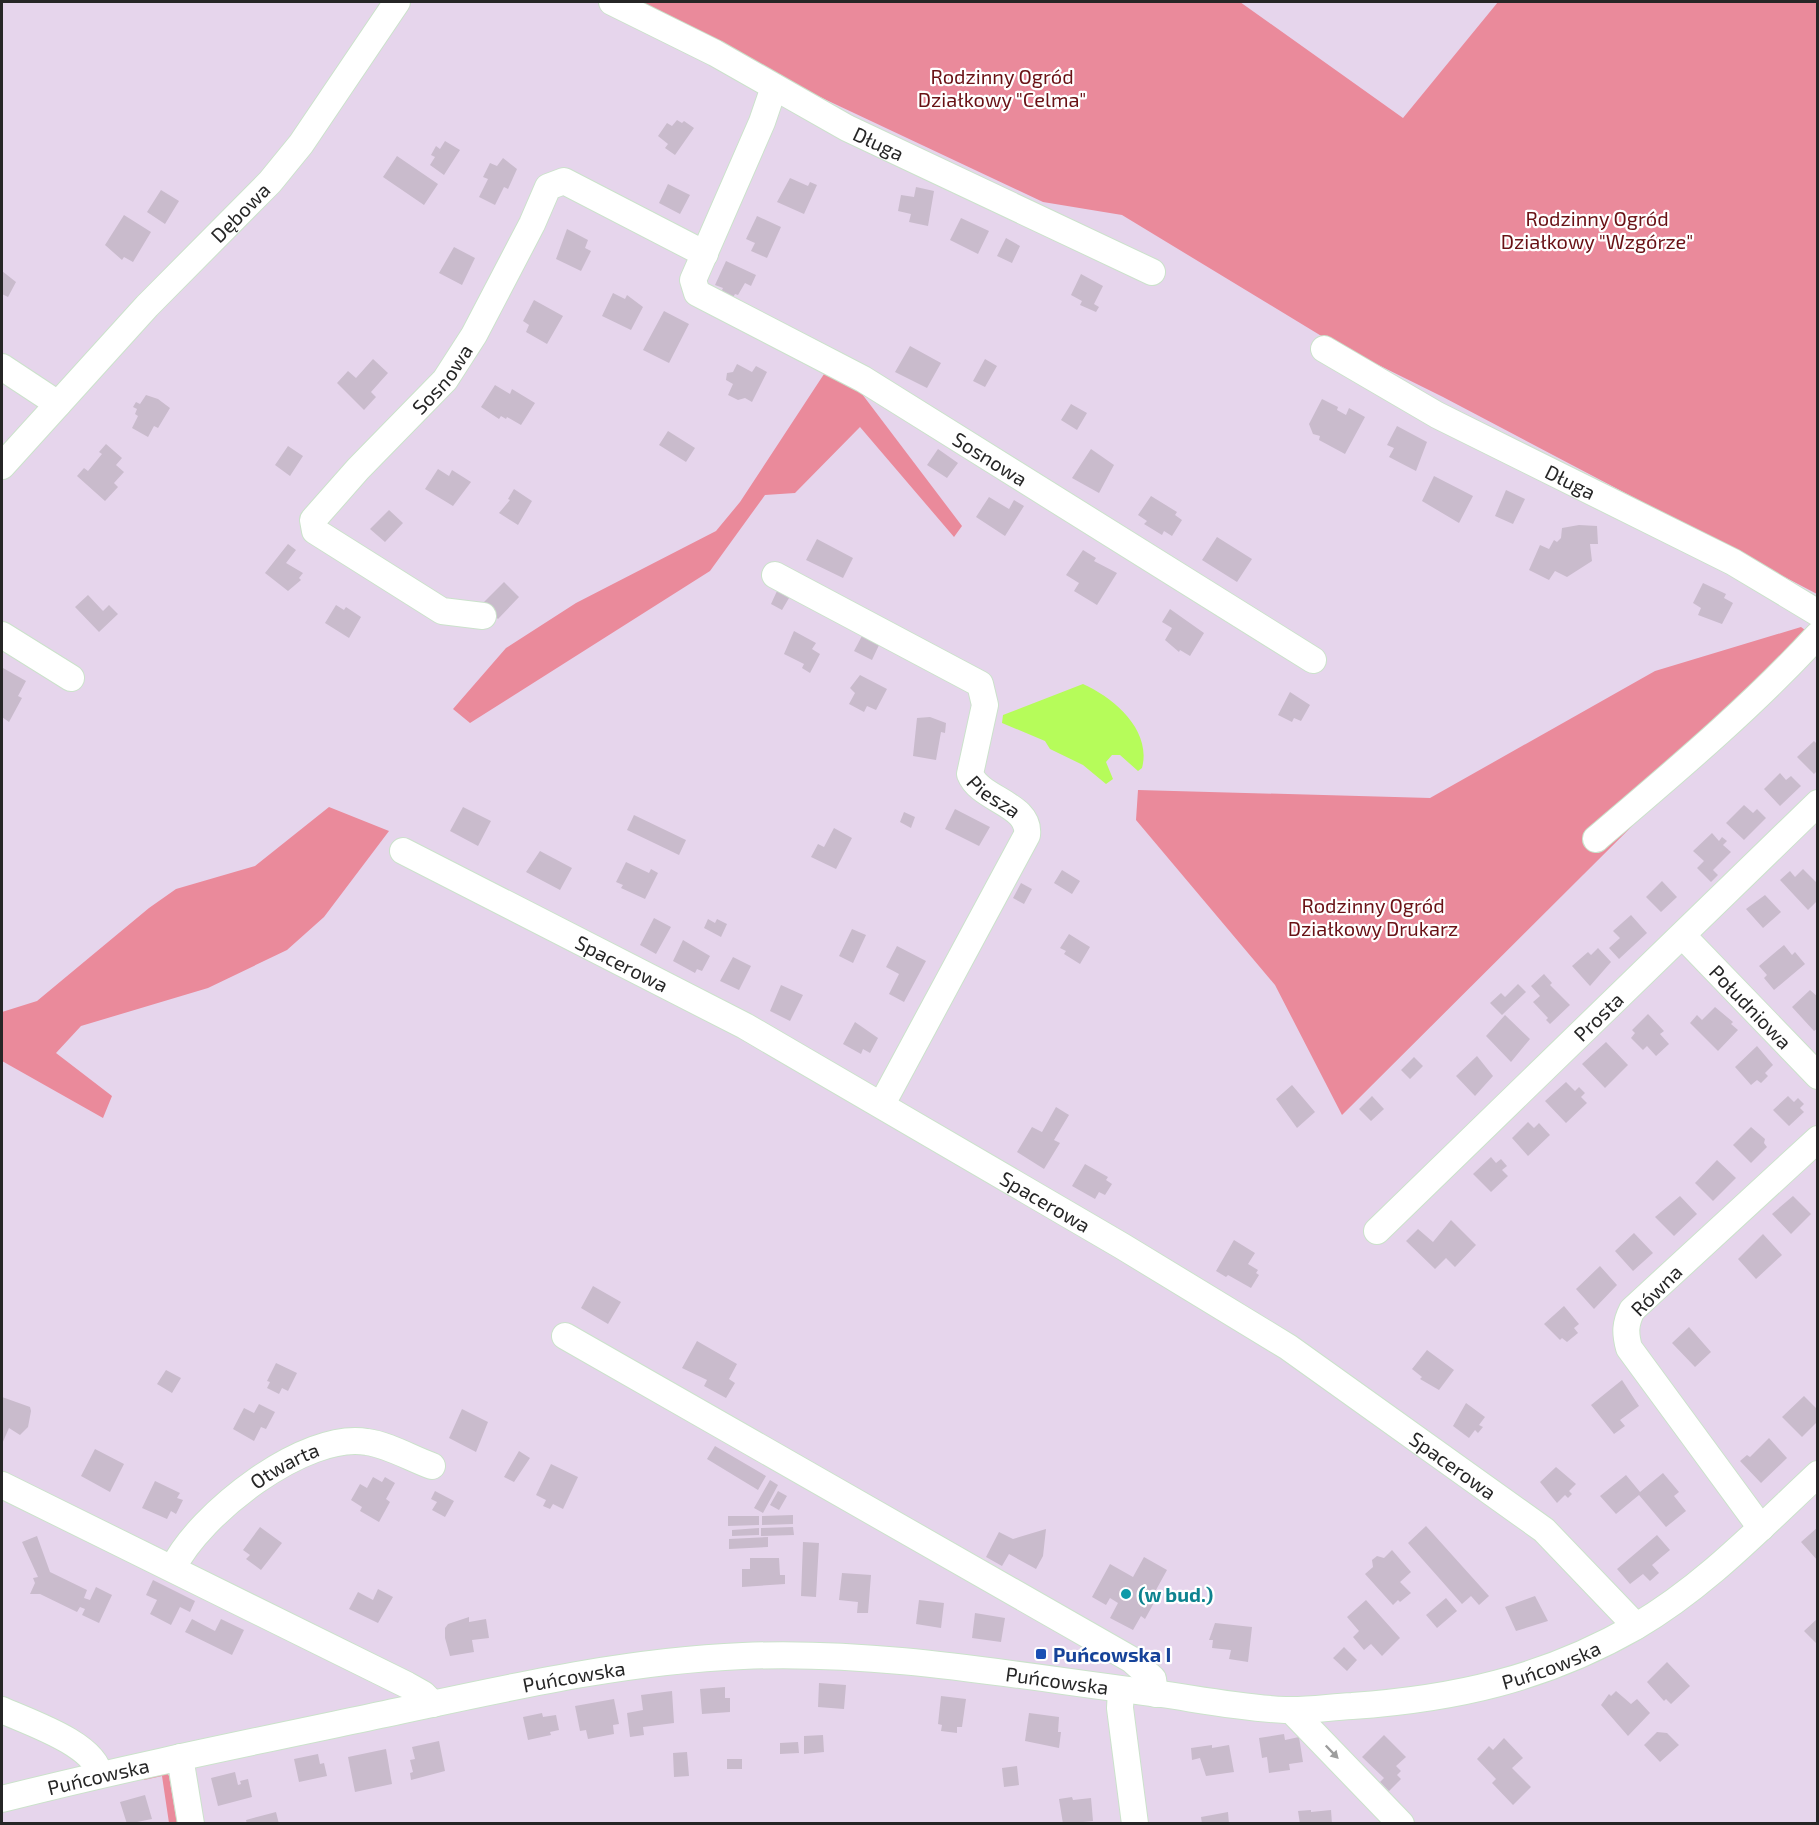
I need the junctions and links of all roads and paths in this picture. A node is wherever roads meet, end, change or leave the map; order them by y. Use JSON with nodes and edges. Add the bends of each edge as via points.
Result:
{"nodes":[{"id":1,"x":397,"y":2,"type":"edge"},
{"id":2,"x":612,"y":2,"type":"edge"},
{"id":3,"x":774,"y":87,"type":"junction"},
{"id":4,"x":705,"y":254,"type":"junction"},
{"id":5,"x":1152,"y":272,"type":"dead end"},
{"id":6,"x":1324,"y":349,"type":"dead end"},
{"id":7,"x":2,"y":367,"type":"edge"},
{"id":8,"x":58,"y":404,"type":"junction"},
{"id":9,"x":2,"y":466,"type":"edge"},
{"id":10,"x":774,"y":575,"type":"dead end"},
{"id":11,"x":1818,"y":613,"type":"edge"},
{"id":12,"x":483,"y":616,"type":"dead end"},
{"id":13,"x":1818,"y":634,"type":"edge"},
{"id":14,"x":2,"y":635,"type":"edge"},
{"id":15,"x":1313,"y":660,"type":"dead end"},
{"id":16,"x":71,"y":678,"type":"dead end"},
{"id":17,"x":1818,"y":803,"type":"edge"},
{"id":18,"x":1596,"y":839,"type":"dead end"},
{"id":19,"x":403,"y":851,"type":"dead end"},
{"id":20,"x":1683,"y":936,"type":"junction"},
{"id":21,"x":1818,"y":1076,"type":"edge"},
{"id":22,"x":882,"y":1104,"type":"junction"},
{"id":23,"x":1818,"y":1139,"type":"edge"},
{"id":24,"x":1377,"y":1231,"type":"dead end"},
{"id":25,"x":565,"y":1336,"type":"dead end"},
{"id":26,"x":432,"y":1466,"type":"dead end"},
{"id":27,"x":1818,"y":1474,"type":"edge"},
{"id":28,"x":2,"y":1485,"type":"edge"},
{"id":29,"x":1761,"y":1528,"type":"junction"},
{"id":30,"x":173,"y":1568,"type":"junction"},
{"id":31,"x":1636,"y":1626,"type":"junction"},
{"id":32,"x":1121,"y":1690,"type":"junction"},
{"id":33,"x":1155,"y":1694,"type":"junction"},
{"id":34,"x":432,"y":1704,"type":"junction"},
{"id":35,"x":2,"y":1710,"type":"edge"},
{"id":36,"x":1291,"y":1710,"type":"junction"},
{"id":37,"x":180,"y":1757,"type":"junction"},
{"id":38,"x":99,"y":1774,"type":"junction"},
{"id":39,"x":2,"y":1799,"type":"edge"},
{"id":40,"x":191,"y":1824,"type":"edge"},
{"id":41,"x":1135,"y":1824,"type":"edge"},
{"id":42,"x":1401,"y":1824,"type":"edge"}],
"edges":[{"from":1,"to":8,"type":"street","name":"Dębowa","via":[[301,144],[270,182],[147,306]]},
{"from":2,"to":3,"type":"street","name":"Długa"},
{"from":3,"to":4,"type":"street","name":"Sosnowa"},
{"from":3,"to":5,"type":"street","name":"Długa","via":[[847,128]]},
{"from":4,"to":12,"type":"street","name":"Sosnowa","via":[[564,181],[548,187],[474,335],[445,380],[313,520],[315,531],[442,611]]},
{"from":4,"to":15,"type":"street","name":"Sosnowa","via":[[693,280],[698,293],[863,379]]},
{"from":6,"to":11,"type":"street","name":"Długa","via":[[1437,415],[1733,562]]},
{"from":7,"to":8,"type":"street"},
{"from":8,"to":9,"type":"street","name":"Dębowa"},
{"from":10,"to":22,"type":"street","name":"Piesza","via":[[980,684],[985,705],[970,774],[982,791],[1021,815],[1028,827]]},
{"from":13,"to":18,"type":"street","via":[[1687,761]]},
{"from":14,"to":16,"type":"street"},
{"from":17,"to":20,"type":"street","name":"Prosta"},
{"from":19,"to":22,"type":"street","name":"Spacerowa","via":[[745,1026]]},
{"from":20,"to":21,"type":"street","name":"Południowa"},
{"from":20,"to":24,"type":"street","name":"Prosta"},
{"from":22,"to":31,"type":"street","name":"Spacerowa","via":[[1288,1347],[1544,1530]]},
{"from":23,"to":29,"type":"street","name":"Równa","via":[[1632,1310],[1627,1320],[1629,1348]]},
{"from":25,"to":33,"type":"street","name":"Puńcowska","via":[[1132,1660],[1153,1680]]},
{"from":26,"to":30,"type":"street","name":"Otwarta","via":[[367,1442],[330,1443],[275,1468],[228,1501],[203,1525]]},
{"from":27,"to":29,"type":"street","name":"Puńcowska"},
{"from":28,"to":30,"type":"street"},
{"from":29,"to":31,"type":"street","name":"Puńcowska","via":[[1678,1599]]},
{"from":30,"to":34,"type":"street","via":[[407,1684]]},
{"from":31,"to":36,"type":"street","name":"Puńcowska","via":[[1572,1657],[1495,1686],[1400,1702]]},
{"from":32,"to":33,"type":"street","name":"Puńcowska"},
{"from":32,"to":34,"type":"street","name":"Puńcowska","via":[[990,1670],[805,1654],[669,1660]]},
{"from":32,"to":41,"type":"street"},
{"from":33,"to":36,"type":"street","name":"Puńcowska"},
{"from":34,"to":37,"type":"street","name":"Puńcowska"},
{"from":35,"to":38,"type":"street","via":[[82,1748],[95,1760]]},
{"from":36,"to":42,"type":"street","one_way":true},
{"from":37,"to":38,"type":"street","name":"Puńcowska"},
{"from":37,"to":40,"type":"street"},
{"from":38,"to":39,"type":"street","name":"Puńcowska"}]}
